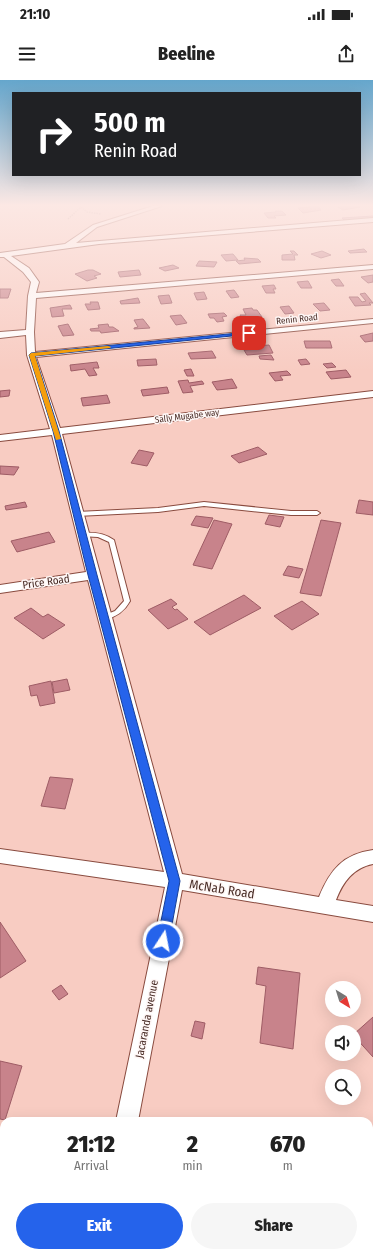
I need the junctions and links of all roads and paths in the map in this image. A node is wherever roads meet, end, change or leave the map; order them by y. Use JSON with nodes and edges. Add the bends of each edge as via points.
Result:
{"nodes":[{"id":1,"x":12,"y":261,"type":"edge"},
{"id":2,"x":373,"y":267,"type":"edge"},
{"id":3,"x":32,"y":296,"type":"junction"},
{"id":4,"x":373,"y":321,"type":"edge"},
{"id":5,"x":30,"y":332,"type":"junction"},
{"id":6,"x":0,"y":335,"type":"edge"},
{"id":7,"x":31,"y":355,"type":"junction"},
{"id":8,"x":373,"y":394,"type":"edge"},
{"id":9,"x":56,"y":431,"type":"junction"},
{"id":10,"x":0,"y":438,"type":"edge"},
{"id":11,"x":317,"y":513,"type":"dead end"},
{"id":12,"x":77,"y":514,"type":"junction"},
{"id":13,"x":82,"y":535,"type":"junction"},
{"id":14,"x":92,"y":575,"type":"junction"},
{"id":15,"x":0,"y":589,"type":"edge"},
{"id":16,"x":104,"y":618,"type":"junction"},
{"id":17,"x":0,"y":856,"type":"edge"},
{"id":18,"x":373,"y":857,"type":"edge"},
{"id":19,"x":175,"y":881,"type":"junction"},
{"id":20,"x":325,"y":905,"type":"junction"},
{"id":21,"x":373,"y":914,"type":"edge"},
{"id":22,"x":128,"y":1117,"type":"edge"}],
"edges":[{"from":1,"to":3,"type":"street","name":"Jacaranda avenue","via":[[26,270],[35,282]]},
{"from":2,"to":3,"type":"street"},
{"from":3,"to":5,"type":"street","name":"Jacaranda avenue"},
{"from":4,"to":7,"type":"street","name":"Renin Road"},
{"from":5,"to":6,"type":"street"},
{"from":5,"to":7,"type":"street","name":"Jacaranda avenue"},
{"from":7,"to":9,"type":"street","name":"Jacaranda avenue"},
{"from":8,"to":9,"type":"street","name":"Sally Mugabe way"},
{"from":9,"to":10,"type":"street","name":"Sally Mugabe way"},
{"from":9,"to":12,"type":"street","name":"Jacaranda avenue"},
{"from":11,"to":12,"type":"lane","via":[[291,513],[204,504],[158,510]]},
{"from":12,"to":13,"type":"street","name":"Jacaranda avenue"},
{"from":13,"to":14,"type":"street","name":"Jacaranda avenue"},
{"from":13,"to":16,"type":"lane","via":[[106,536],[112,541],[127,601],[117,614]]},
{"from":14,"to":15,"type":"street","name":"Price Road"},
{"from":14,"to":16,"type":"street","name":"Jacaranda avenue"},
{"from":16,"to":19,"type":"street","name":"Jacaranda avenue"},
{"from":17,"to":19,"type":"street","name":"McNab Road"},
{"from":18,"to":20,"type":"street","via":[[352,865],[339,875]]},
{"from":19,"to":20,"type":"street","name":"McNab Road"},
{"from":19,"to":22,"type":"street","name":"Jacaranda avenue"},
{"from":20,"to":21,"type":"street","name":"McNab Road"}]}
